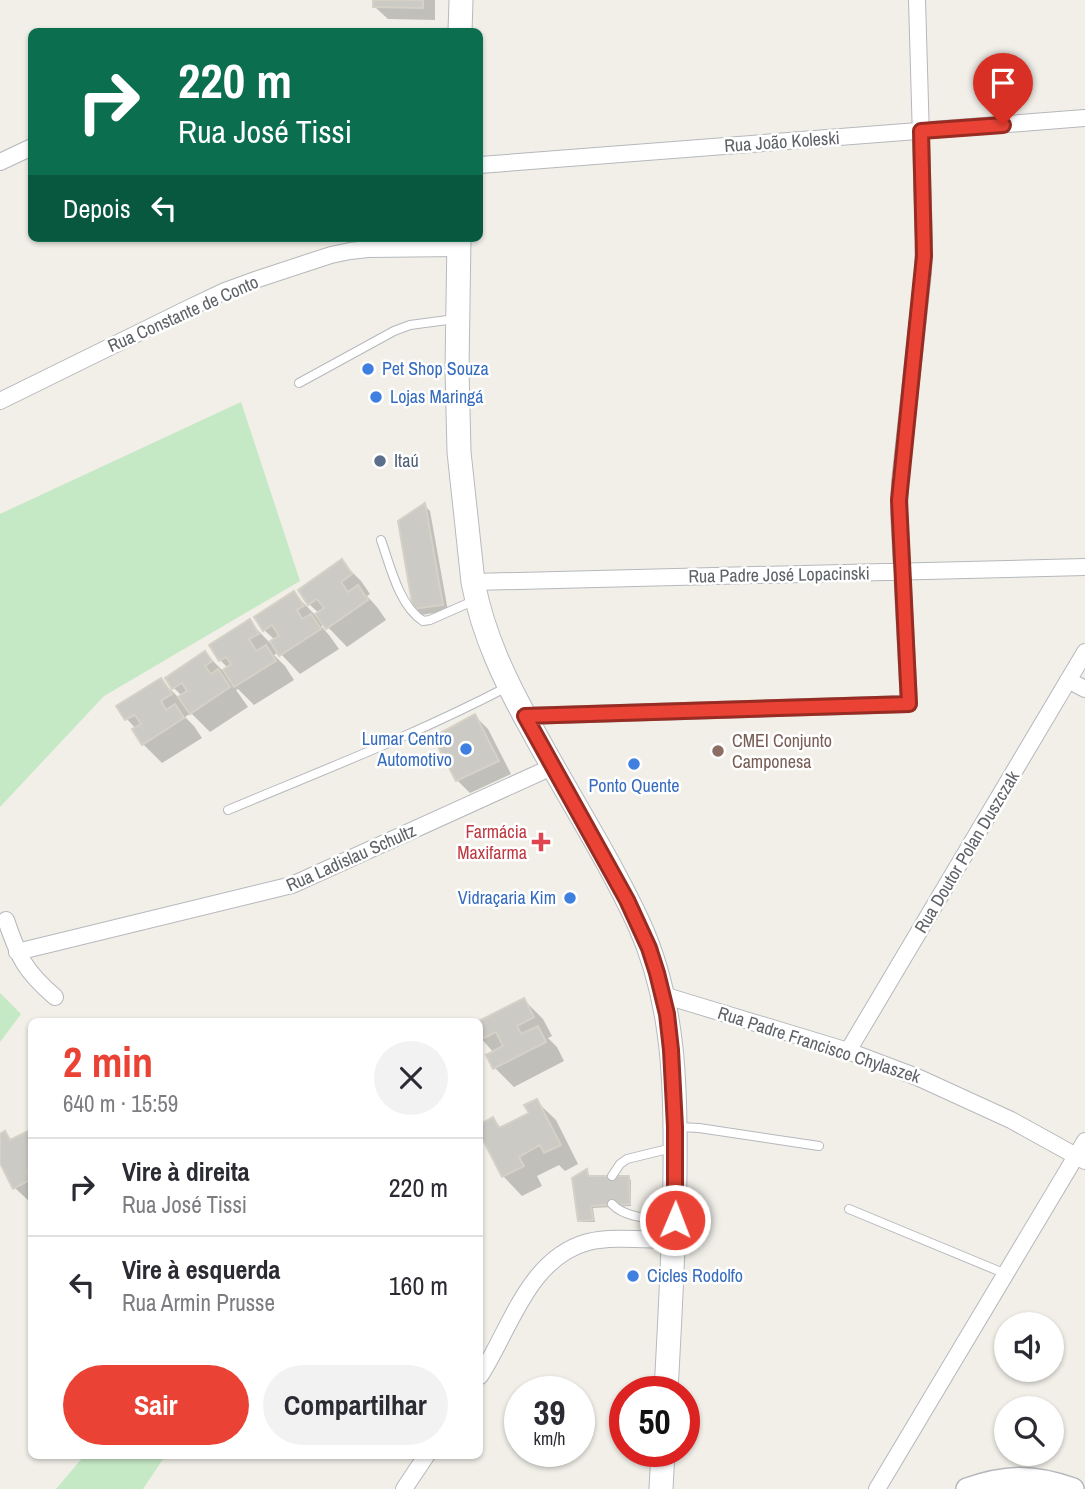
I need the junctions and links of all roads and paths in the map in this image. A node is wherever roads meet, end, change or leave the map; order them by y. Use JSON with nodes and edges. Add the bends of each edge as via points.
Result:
{"nodes":[{"id":1,"x":461,"y":0,"type":"edge"},
{"id":2,"x":917,"y":0,"type":"edge"},
{"id":3,"x":460,"y":28,"type":"edge"},
{"id":4,"x":1085,"y":118,"type":"edge"},
{"id":5,"x":921,"y":131,"type":"junction"},
{"id":6,"x":28,"y":149,"type":"edge"},
{"id":7,"x":0,"y":162,"type":"edge"},
{"id":8,"x":483,"y":165,"type":"edge"},
{"id":9,"x":459,"y":243,"type":"edge"},
{"id":10,"x":458,"y":318,"type":"junction"},
{"id":11,"x":299,"y":383,"type":"dead end"},
{"id":12,"x":0,"y":401,"type":"edge"},
{"id":13,"x":381,"y":540,"type":"dead end"},
{"id":14,"x":1085,"y":567,"type":"edge"},
{"id":15,"x":903,"y":572,"type":"junction"},
{"id":16,"x":474,"y":591,"type":"junction"},
{"id":17,"x":1085,"y":652,"type":"edge"},
{"id":18,"x":1068,"y":680,"type":"junction"},
{"id":19,"x":509,"y":686,"type":"junction"},
{"id":20,"x":1085,"y":689,"type":"edge"},
{"id":21,"x":525,"y":716,"type":"junction"},
{"id":22,"x":552,"y":767,"type":"junction"},
{"id":23,"x":228,"y":810,"type":"dead end"},
{"id":24,"x":6,"y":920,"type":"dead end"},
{"id":25,"x":17,"y":952,"type":"junction"},
{"id":26,"x":663,"y":995,"type":"junction"},
{"id":27,"x":55,"y":997,"type":"dead end"},
{"id":28,"x":848,"y":1051,"type":"junction"},
{"id":29,"x":675,"y":1137,"type":"junction"},
{"id":30,"x":1085,"y":1141,"type":"edge"},
{"id":31,"x":819,"y":1146,"type":"dead end"},
{"id":32,"x":1081,"y":1158,"type":"edge"},
{"id":33,"x":612,"y":1176,"type":"dead end"},
{"id":34,"x":612,"y":1204,"type":"dead end"},
{"id":35,"x":849,"y":1209,"type":"dead end"},
{"id":36,"x":674,"y":1230,"type":"junction"},
{"id":37,"x":1006,"y":1274,"type":"junction"},
{"id":38,"x":483,"y":1365,"type":"edge"},
{"id":39,"x":667,"y":1376,"type":"edge"},
{"id":40,"x":424,"y":1459,"type":"edge"},
{"id":41,"x":662,"y":1467,"type":"edge"},
{"id":42,"x":404,"y":1489,"type":"edge"},
{"id":43,"x":661,"y":1489,"type":"edge"},
{"id":44,"x":877,"y":1489,"type":"edge"},
{"id":45,"x":967,"y":1489,"type":"edge"},
{"id":46,"x":1073,"y":1489,"type":"edge"}],
"edges":[{"from":1,"to":3,"type":"main road"},
{"from":2,"to":5,"type":"street"},
{"from":4,"to":5,"type":"street","name":"Rua João Koleski"},
{"from":5,"to":8,"type":"street","name":"Rua João Koleski"},
{"from":5,"to":15,"type":"street","via":[[924,256],[900,482]]},
{"from":6,"to":7,"type":"street"},
{"from":9,"to":10,"type":"main road"},
{"from":9,"to":12,"type":"street","name":"Rua Constante de Conto","via":[[350,251],[258,279]]},
{"from":10,"to":11,"type":"lane","via":[[394,331]]},
{"from":10,"to":16,"type":"main road","via":[[459,452]]},
{"from":13,"to":16,"type":"lane","via":[[399,590],[423,621]]},
{"from":14,"to":15,"type":"street","name":"Rua Padre José Lopacinski"},
{"from":15,"to":16,"type":"street","name":"Rua Padre José Lopacinski"},
{"from":15,"to":21,"type":"street","via":[[909,704]]},
{"from":16,"to":19,"type":"main road"},
{"from":17,"to":18,"type":"street","name":"Rua Doutor Polan Duszczak"},
{"from":18,"to":20,"type":"street"},
{"from":18,"to":28,"type":"street","name":"Rua Doutor Polan Duszczak"},
{"from":19,"to":21,"type":"main road"},
{"from":19,"to":23,"type":"lane","via":[[432,724]]},
{"from":21,"to":22,"type":"main road"},
{"from":22,"to":25,"type":"street","name":"Rua Ladislau Schultz","via":[[292,886]]},
{"from":22,"to":26,"type":"main road","via":[[636,917]]},
{"from":24,"to":25,"type":"street"},
{"from":25,"to":27,"type":"street"},
{"from":26,"to":28,"type":"street","name":"Rua Padre Francisco Chylaszek"},
{"from":26,"to":29,"type":"main road","via":[[670,1036]]},
{"from":28,"to":32,"type":"street","name":"Rua Padre Francisco Chylaszek","via":[[955,1093]]},
{"from":29,"to":31,"type":"lane","via":[[699,1128]]},
{"from":29,"to":33,"type":"lane","via":[[627,1159]]},
{"from":29,"to":36,"type":"main road"},
{"from":30,"to":32,"type":"street"},
{"from":32,"to":37,"type":"street"},
{"from":34,"to":36,"type":"lane","via":[[617,1210]]},
{"from":35,"to":37,"type":"lane"},
{"from":36,"to":38,"type":"street","via":[[590,1241],[568,1249],[549,1263],[519,1303]]},
{"from":36,"to":39,"type":"main road"},
{"from":37,"to":44,"type":"street"},
{"from":40,"to":42,"type":"street"},
{"from":41,"to":43,"type":"main road"},
{"from":45,"to":46,"type":"street","via":[[1027,1478]]}]}
